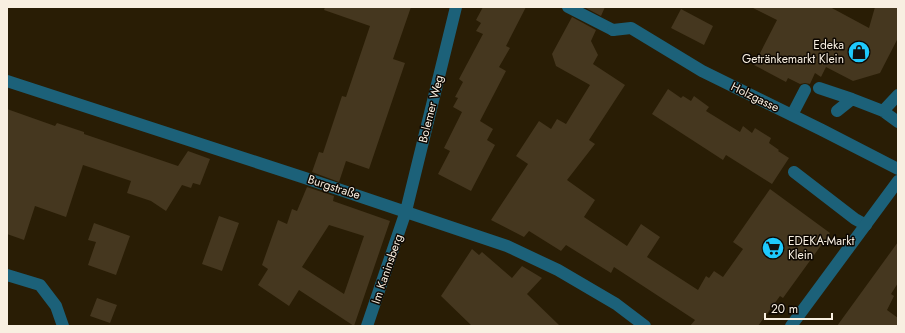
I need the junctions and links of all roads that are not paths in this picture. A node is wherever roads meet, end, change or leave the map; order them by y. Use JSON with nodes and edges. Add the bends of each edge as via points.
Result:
{"nodes":[{"id":1,"x":456,"y":7,"type":"edge"},
{"id":2,"x":568,"y":7,"type":"edge"},
{"id":3,"x":7,"y":81,"type":"edge"},
{"id":4,"x":819,"y":88,"type":"dead end"},
{"id":5,"x":805,"y":90,"type":"dead end"},
{"id":6,"x":898,"y":95,"type":"edge"},
{"id":7,"x":852,"y":100,"type":"junction"},
{"id":8,"x":883,"y":110,"type":"junction"},
{"id":9,"x":837,"y":111,"type":"dead end"},
{"id":10,"x":792,"y":115,"type":"junction"},
{"id":11,"x":898,"y":122,"type":"edge"},
{"id":12,"x":898,"y":169,"type":"edge"},
{"id":13,"x":794,"y":172,"type":"dead end"},
{"id":14,"x":898,"y":181,"type":"edge"},
{"id":15,"x":406,"y":211,"type":"junction"},
{"id":16,"x":866,"y":225,"type":"junction"},
{"id":17,"x":7,"y":275,"type":"edge"},
{"id":18,"x":63,"y":326,"type":"edge"},
{"id":19,"x":367,"y":326,"type":"edge"},
{"id":20,"x":646,"y":326,"type":"edge"},
{"id":21,"x":791,"y":326,"type":"edge"}],
"edges":[{"from":1,"to":15,"type":"street","name":"Bolemer Weg"},
{"from":2,"to":10,"type":"street","name":"Holzgasse","via":[[613,30],[631,28],[702,71]]},
{"from":3,"to":15,"type":"street","name":"Burgstraße"},
{"from":4,"to":7,"type":"street"},
{"from":5,"to":10,"type":"street"},
{"from":6,"to":8,"type":"street"},
{"from":7,"to":8,"type":"street"},
{"from":7,"to":9,"type":"street"},
{"from":8,"to":11,"type":"street"},
{"from":10,"to":12,"type":"street","name":"Holzgasse"},
{"from":13,"to":16,"type":"street"},
{"from":14,"to":16,"type":"street"},
{"from":15,"to":19,"type":"street","name":"Im Kaninsberg"},
{"from":15,"to":20,"type":"street","name":"Burgstraße","via":[[507,246],[545,264],[616,304]]},
{"from":16,"to":21,"type":"street"},
{"from":17,"to":18,"type":"street","via":[[40,285],[56,306]]}]}
